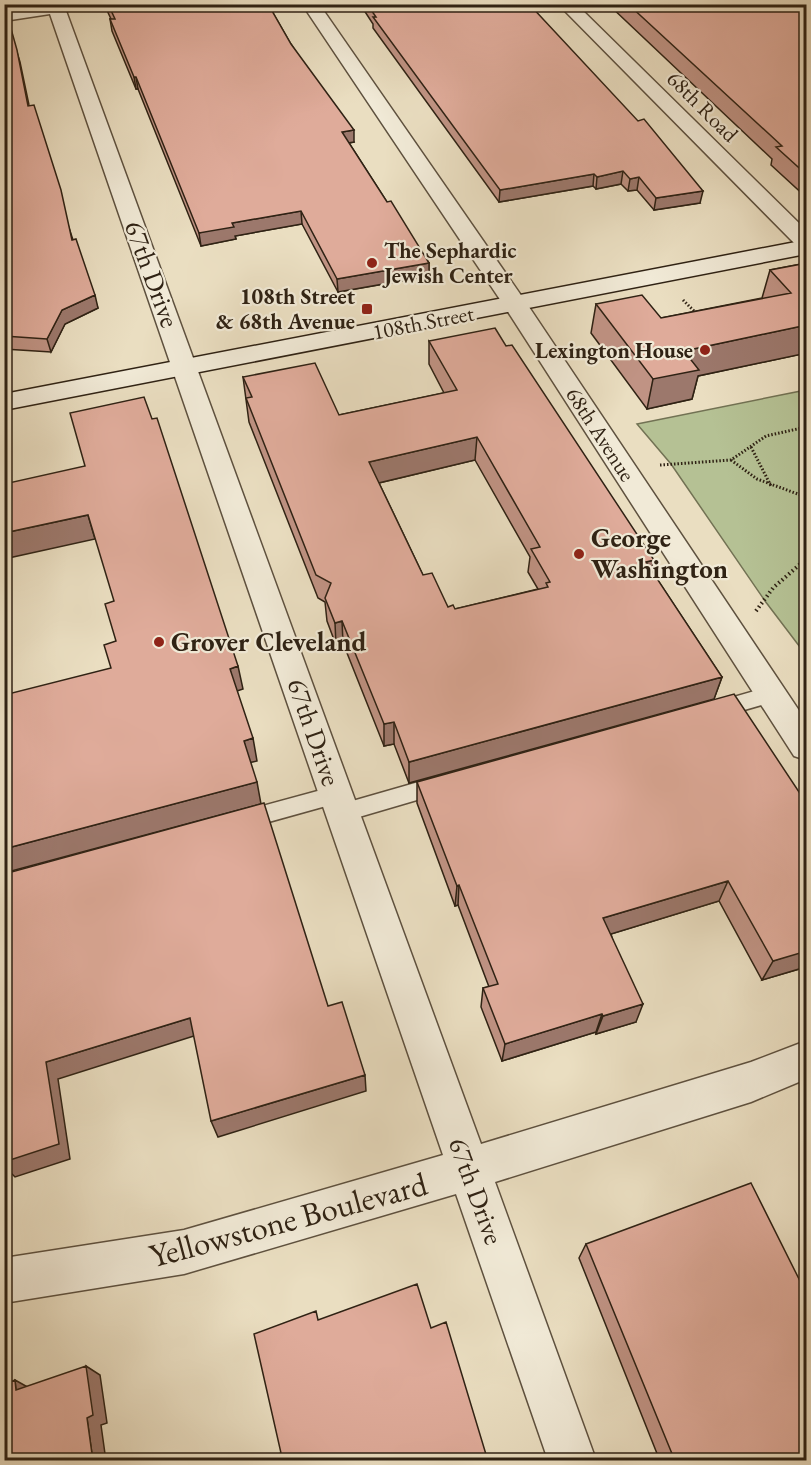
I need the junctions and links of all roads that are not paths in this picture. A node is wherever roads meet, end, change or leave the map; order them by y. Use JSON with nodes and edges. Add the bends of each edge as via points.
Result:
{"nodes":[{"id":1,"x":310,"y":4,"type":"edge"},
{"id":2,"x":566,"y":4,"type":"edge"},
{"id":3,"x":64,"y":6,"type":"edge"},
{"id":4,"x":4,"y":16,"type":"edge"},
{"id":5,"x":807,"y":242,"type":"edge"},
{"id":6,"x":807,"y":247,"type":"edge"},
{"id":7,"x":515,"y":304,"type":"junction"},
{"id":8,"x":185,"y":368,"type":"junction"},
{"id":9,"x":4,"y":402,"type":"edge"},
{"id":10,"x":772,"y":694,"type":"junction"},
{"id":11,"x":695,"y":716,"type":"edge"},
{"id":12,"x":807,"y":747,"type":"edge"},
{"id":13,"x":467,"y":778,"type":"edge"},
{"id":14,"x":339,"y":804,"type":"junction"},
{"id":15,"x":221,"y":826,"type":"edge"},
{"id":16,"x":807,"y":1060,"type":"edge"},
{"id":17,"x":468,"y":1170,"type":"junction"},
{"id":18,"x":4,"y":1281,"type":"edge"},
{"id":19,"x":572,"y":1461,"type":"edge"}],
"edges":[{"from":1,"to":7,"type":"street","name":"68th Avenue"},
{"from":2,"to":5,"type":"street","name":"68th Road"},
{"from":3,"to":4,"type":"street"},
{"from":3,"to":8,"type":"street","name":"67th Drive"},
{"from":6,"to":7,"type":"street","name":"108th Street"},
{"from":7,"to":8,"type":"street","name":"108th Street"},
{"from":7,"to":10,"type":"street","name":"68th Avenue"},
{"from":8,"to":9,"type":"street","name":"108th Street"},
{"from":8,"to":14,"type":"street","name":"67th Drive"},
{"from":10,"to":11,"type":"lane"},
{"from":10,"to":12,"type":"street","name":"68th Avenue"},
{"from":13,"to":14,"type":"lane"},
{"from":14,"to":15,"type":"lane"},
{"from":14,"to":17,"type":"street","name":"67th Drive"},
{"from":16,"to":17,"type":"street","name":"Yellowstone Boulevard","via":[[751,1082]]},
{"from":17,"to":18,"type":"street","name":"Yellowstone Boulevard","via":[[184,1252]]},
{"from":17,"to":19,"type":"street","name":"67th Drive"}]}
